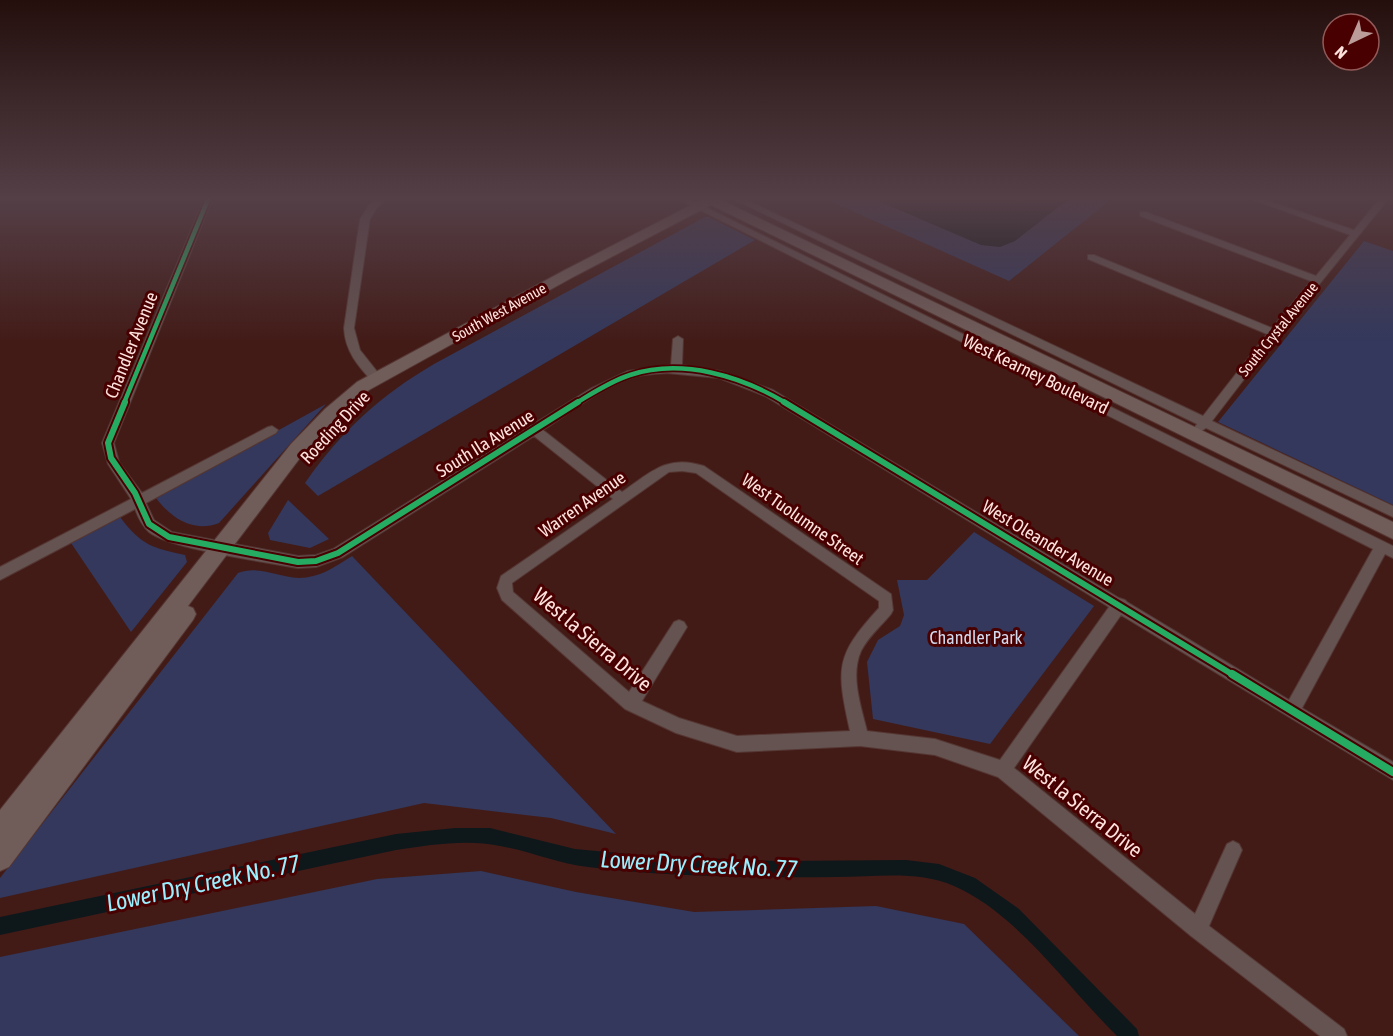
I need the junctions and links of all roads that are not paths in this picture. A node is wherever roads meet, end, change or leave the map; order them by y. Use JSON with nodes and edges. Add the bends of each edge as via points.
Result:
{"nodes":[{"id":1,"x":189,"y":245,"type":"edge"},
{"id":2,"x":361,"y":245,"type":"edge"},
{"id":3,"x":622,"y":245,"type":"edge"},
{"id":4,"x":798,"y":245,"type":"edge"},
{"id":5,"x":806,"y":245,"type":"edge"},
{"id":6,"x":831,"y":245,"type":"edge"},
{"id":7,"x":1226,"y":245,"type":"edge"},
{"id":8,"x":1346,"y":245,"type":"edge"},
{"id":9,"x":1091,"y":257,"type":"dead end"},
{"id":10,"x":1317,"y":280,"type":"junction"},
{"id":11,"x":1274,"y":333,"type":"junction"},
{"id":12,"x":678,"y":339,"type":"dead end"},
{"id":13,"x":676,"y":369,"type":"junction"},
{"id":14,"x":377,"y":379,"type":"junction"},
{"id":15,"x":1200,"y":428,"type":"junction"},
{"id":16,"x":272,"y":430,"type":"dead end"},
{"id":17,"x":535,"y":430,"type":"junction"},
{"id":18,"x":699,"y":469,"type":"joint"},
{"id":19,"x":621,"y":498,"type":"junction"},
{"id":20,"x":138,"y":501,"type":"junction"},
{"id":21,"x":1393,"y":512,"type":"edge"},
{"id":22,"x":1389,"y":543,"type":"edge"},
{"id":23,"x":227,"y":548,"type":"junction"},
{"id":24,"x":316,"y":561,"type":"joint"},
{"id":25,"x":0,"y":574,"type":"edge"},
{"id":26,"x":507,"y":596,"type":"joint"},
{"id":27,"x":1120,"y":604,"type":"junction"},
{"id":28,"x":679,"y":627,"type":"dead end"},
{"id":29,"x":631,"y":704,"type":"junction"},
{"id":30,"x":1292,"y":710,"type":"junction"},
{"id":31,"x":860,"y":738,"type":"junction"},
{"id":32,"x":1004,"y":770,"type":"junction"},
{"id":33,"x":1393,"y":772,"type":"edge"},
{"id":34,"x":0,"y":831,"type":"edge"},
{"id":35,"x":1233,"y":850,"type":"dead end"},
{"id":36,"x":0,"y":858,"type":"edge"},
{"id":37,"x":1198,"y":928,"type":"junction"},
{"id":38,"x":1337,"y":1036,"type":"edge"}],
"edges":[{"from":1,"to":20,"type":"street","name":"Chandler Avenue","via":[[110,436],[110,459]]},
{"from":2,"to":14,"type":"street","via":[[349,338],[357,357]]},
{"from":3,"to":14,"type":"street","name":"South West Avenue"},
{"from":4,"to":22,"type":"street","name":"West Kearney Boulevard"},
{"from":5,"to":15,"type":"street","name":"West Kearney Boulevard"},
{"from":6,"to":15,"type":"street","name":"West Kearney Boulevard"},
{"from":7,"to":10,"type":"street"},
{"from":8,"to":10,"type":"street","name":"South Crystal Avenue"},
{"from":9,"to":11,"type":"street"},
{"from":10,"to":11,"type":"street","name":"South Crystal Avenue"},
{"from":11,"to":15,"type":"street","name":"South Crystal Avenue"},
{"from":12,"to":13,"type":"street"},
{"from":13,"to":17,"type":"street","name":"South Ila Avenue","via":[[631,374],[594,392]]},
{"from":13,"to":27,"type":"street","name":"West Oleander Avenue","via":[[726,375],[769,393]]},
{"from":14,"to":23,"type":"street","name":"Roeding Drive"},
{"from":15,"to":21,"type":"street","name":"West Kearney Boulevard"},
{"from":15,"to":22,"type":"street","name":"West Kearney Boulevard"},
{"from":16,"to":20,"type":"street"},
{"from":17,"to":19,"type":"street"},
{"from":17,"to":24,"type":"street","name":"South Ila Avenue","via":[[338,553]]},
{"from":18,"to":19,"type":"street","name":"Warren Avenue","via":[[666,468]]},
{"from":18,"to":31,"type":"street","name":"West Tuolumne Street","via":[[886,598],[886,610],[854,651],[850,669],[849,688]]},
{"from":19,"to":26,"type":"street","name":"Warren Avenue","via":[[506,580]]},
{"from":20,"to":23,"type":"street","name":"Chandler Avenue","via":[[142,513],[159,532]]},
{"from":20,"to":25,"type":"street"},
{"from":22,"to":30,"type":"street"},
{"from":23,"to":24,"type":"street","name":"Chandler Avenue","via":[[276,560]]},
{"from":23,"to":34,"type":"street","name":"Roeding Drive"},
{"from":23,"to":36,"type":"street","name":"Roeding Drive"},
{"from":26,"to":29,"type":"street","name":"West la Sierra Drive"},
{"from":27,"to":30,"type":"street","name":"West Oleander Avenue"},
{"from":27,"to":32,"type":"street"},
{"from":28,"to":29,"type":"street"},
{"from":29,"to":31,"type":"street","name":"West la Sierra Drive","via":[[676,725],[737,744]]},
{"from":30,"to":33,"type":"street","name":"West Oleander Avenue"},
{"from":31,"to":32,"type":"street","name":"West la Sierra Drive","via":[[935,747]]},
{"from":32,"to":37,"type":"street","name":"West la Sierra Drive"},
{"from":35,"to":37,"type":"street"},
{"from":37,"to":38,"type":"street","name":"West la Sierra Drive"}]}
